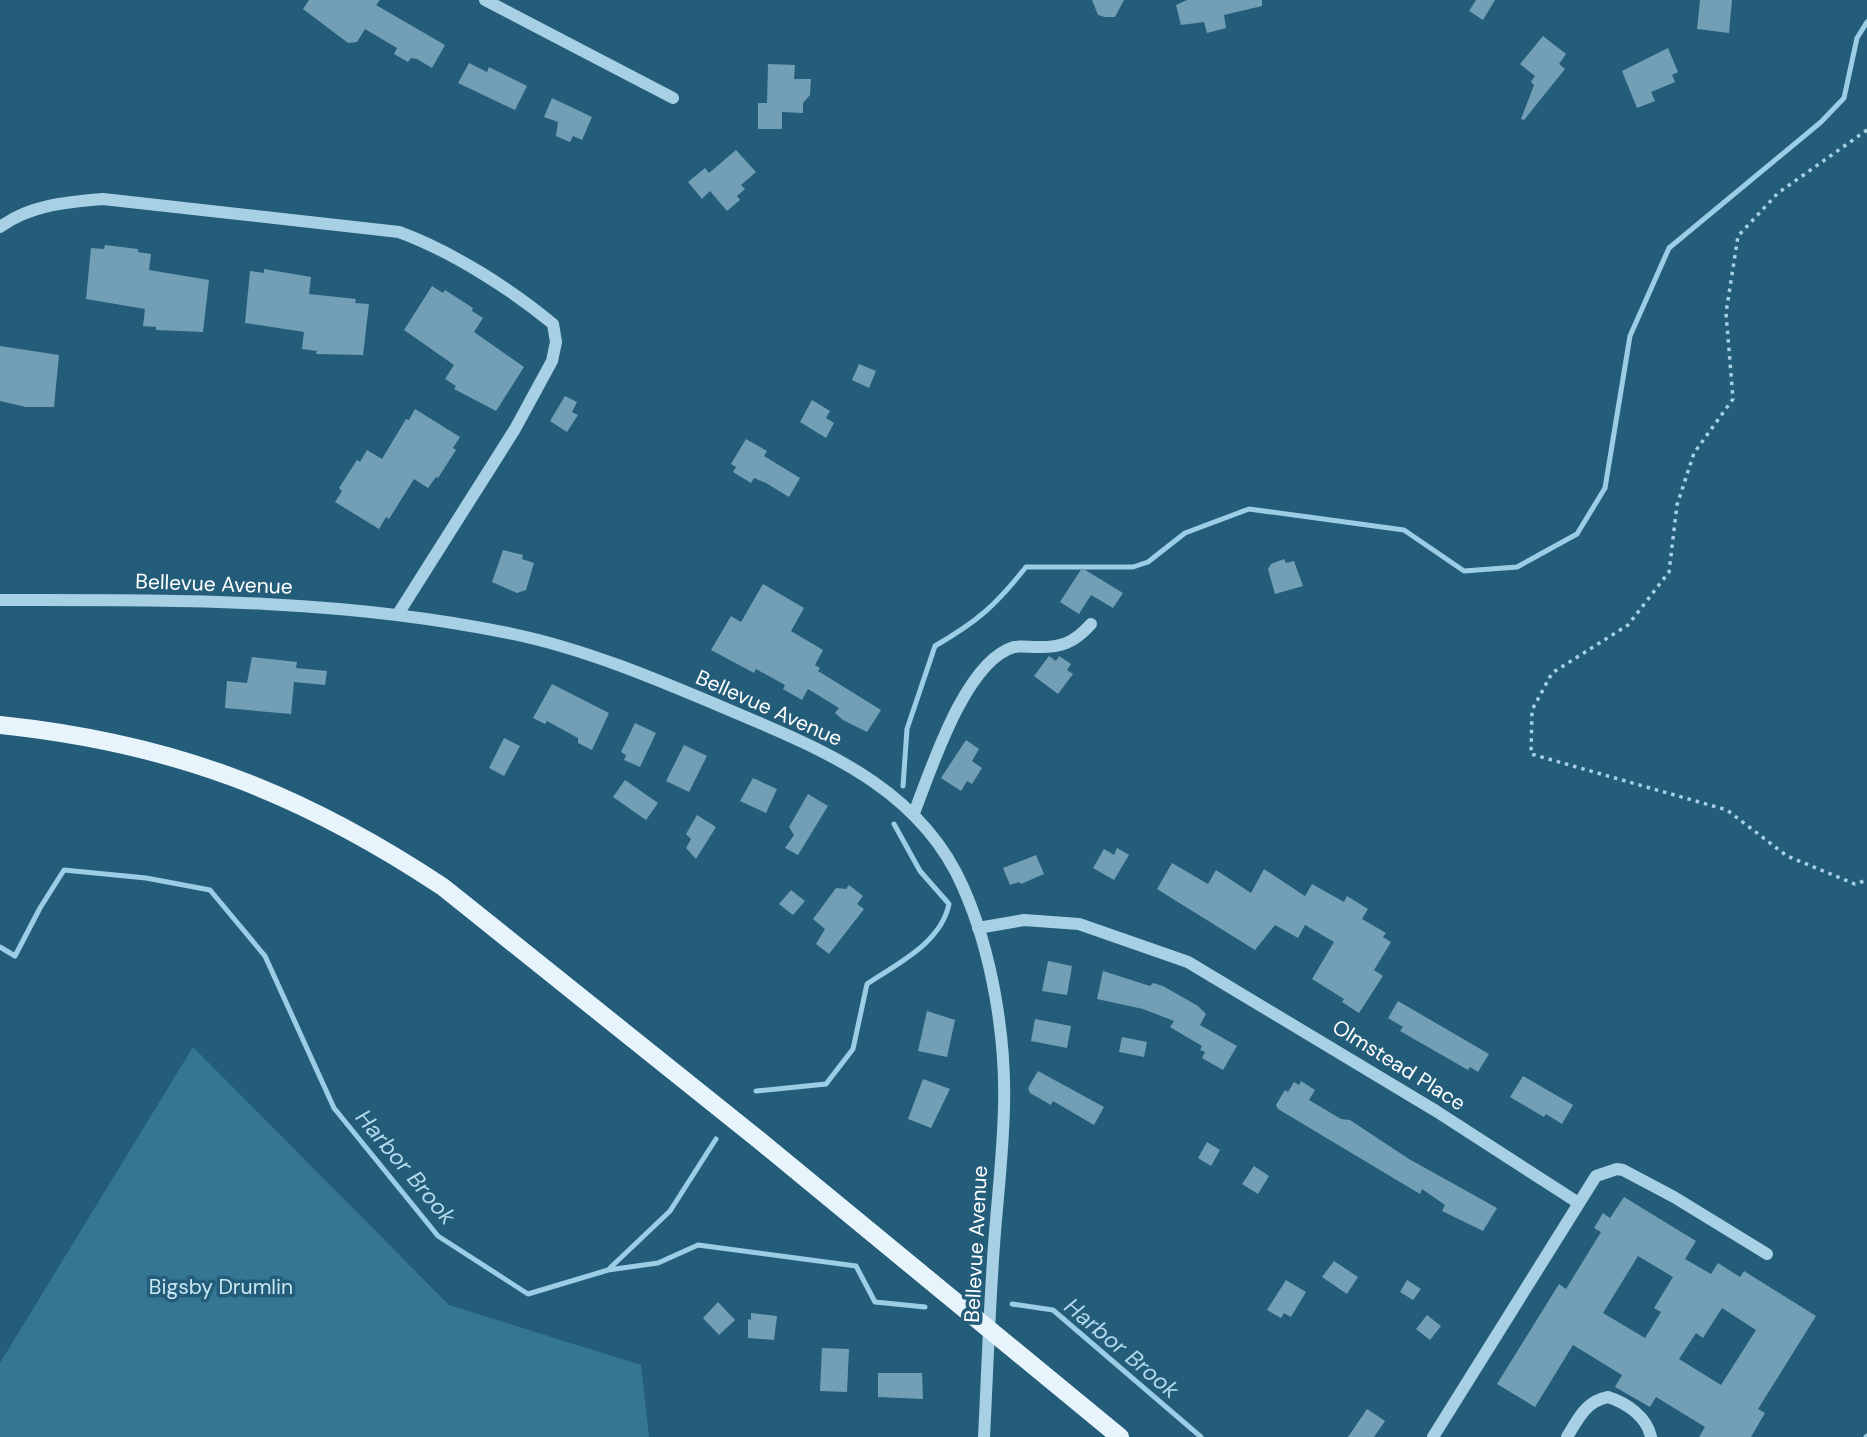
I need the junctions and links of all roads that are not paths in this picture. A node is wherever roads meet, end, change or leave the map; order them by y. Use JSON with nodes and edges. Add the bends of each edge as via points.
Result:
{"nodes":[{"id":1,"x":485,"y":0,"type":"edge"},
{"id":2,"x":673,"y":98,"type":"dead end"},
{"id":3,"x":0,"y":227,"type":"edge"},
{"id":4,"x":0,"y":600,"type":"edge"},
{"id":5,"x":398,"y":614,"type":"junction"},
{"id":6,"x":1091,"y":624,"type":"dead end"},
{"id":7,"x":0,"y":725,"type":"edge"},
{"id":8,"x":914,"y":813,"type":"junction"},
{"id":9,"x":978,"y":928,"type":"junction"},
{"id":10,"x":1577,"y":1202,"type":"junction"},
{"id":11,"x":1767,"y":1254,"type":"dead end"},
{"id":12,"x":991,"y":1329,"type":"junction"},
{"id":13,"x":984,"y":1437,"type":"edge"},
{"id":14,"x":1120,"y":1437,"type":"edge"},
{"id":15,"x":1433,"y":1437,"type":"edge"},
{"id":16,"x":1567,"y":1437,"type":"edge"},
{"id":17,"x":1651,"y":1437,"type":"edge"}],
"edges":[{"from":1,"to":2,"type":"street"},
{"from":3,"to":5,"type":"street","via":[[58,202],[103,199],[399,232],[424,241],[553,324],[552,361],[515,429]]},
{"from":4,"to":5,"type":"street","name":"Bellevue Avenue","via":[[226,600]]},
{"from":5,"to":8,"type":"street","name":"Bellevue Avenue","via":[[517,635],[638,672],[833,756]]},
{"from":6,"to":8,"type":"street","via":[[1075,642],[1015,647],[984,670],[952,720]]},
{"from":7,"to":12,"type":"main road","via":[[65,732],[192,761],[311,809],[395,855],[443,887]]},
{"from":8,"to":9,"type":"street","name":"Bellevue Avenue","via":[[948,858]]},
{"from":9,"to":10,"type":"street","name":"Olmstead Place","via":[[1024,920],[1079,924],[1188,962],[1437,1111]]},
{"from":9,"to":12,"type":"street","name":"Bellevue Avenue","via":[[1000,1025],[1004,1107]]},
{"from":10,"to":11,"type":"street","via":[[1596,1177],[1623,1170]]},
{"from":10,"to":15,"type":"street"},
{"from":12,"to":13,"type":"street","name":"Bellevue Avenue"},
{"from":12,"to":14,"type":"main road"},
{"from":16,"to":17,"type":"street","via":[[1585,1409],[1608,1396],[1634,1410]]}]}
